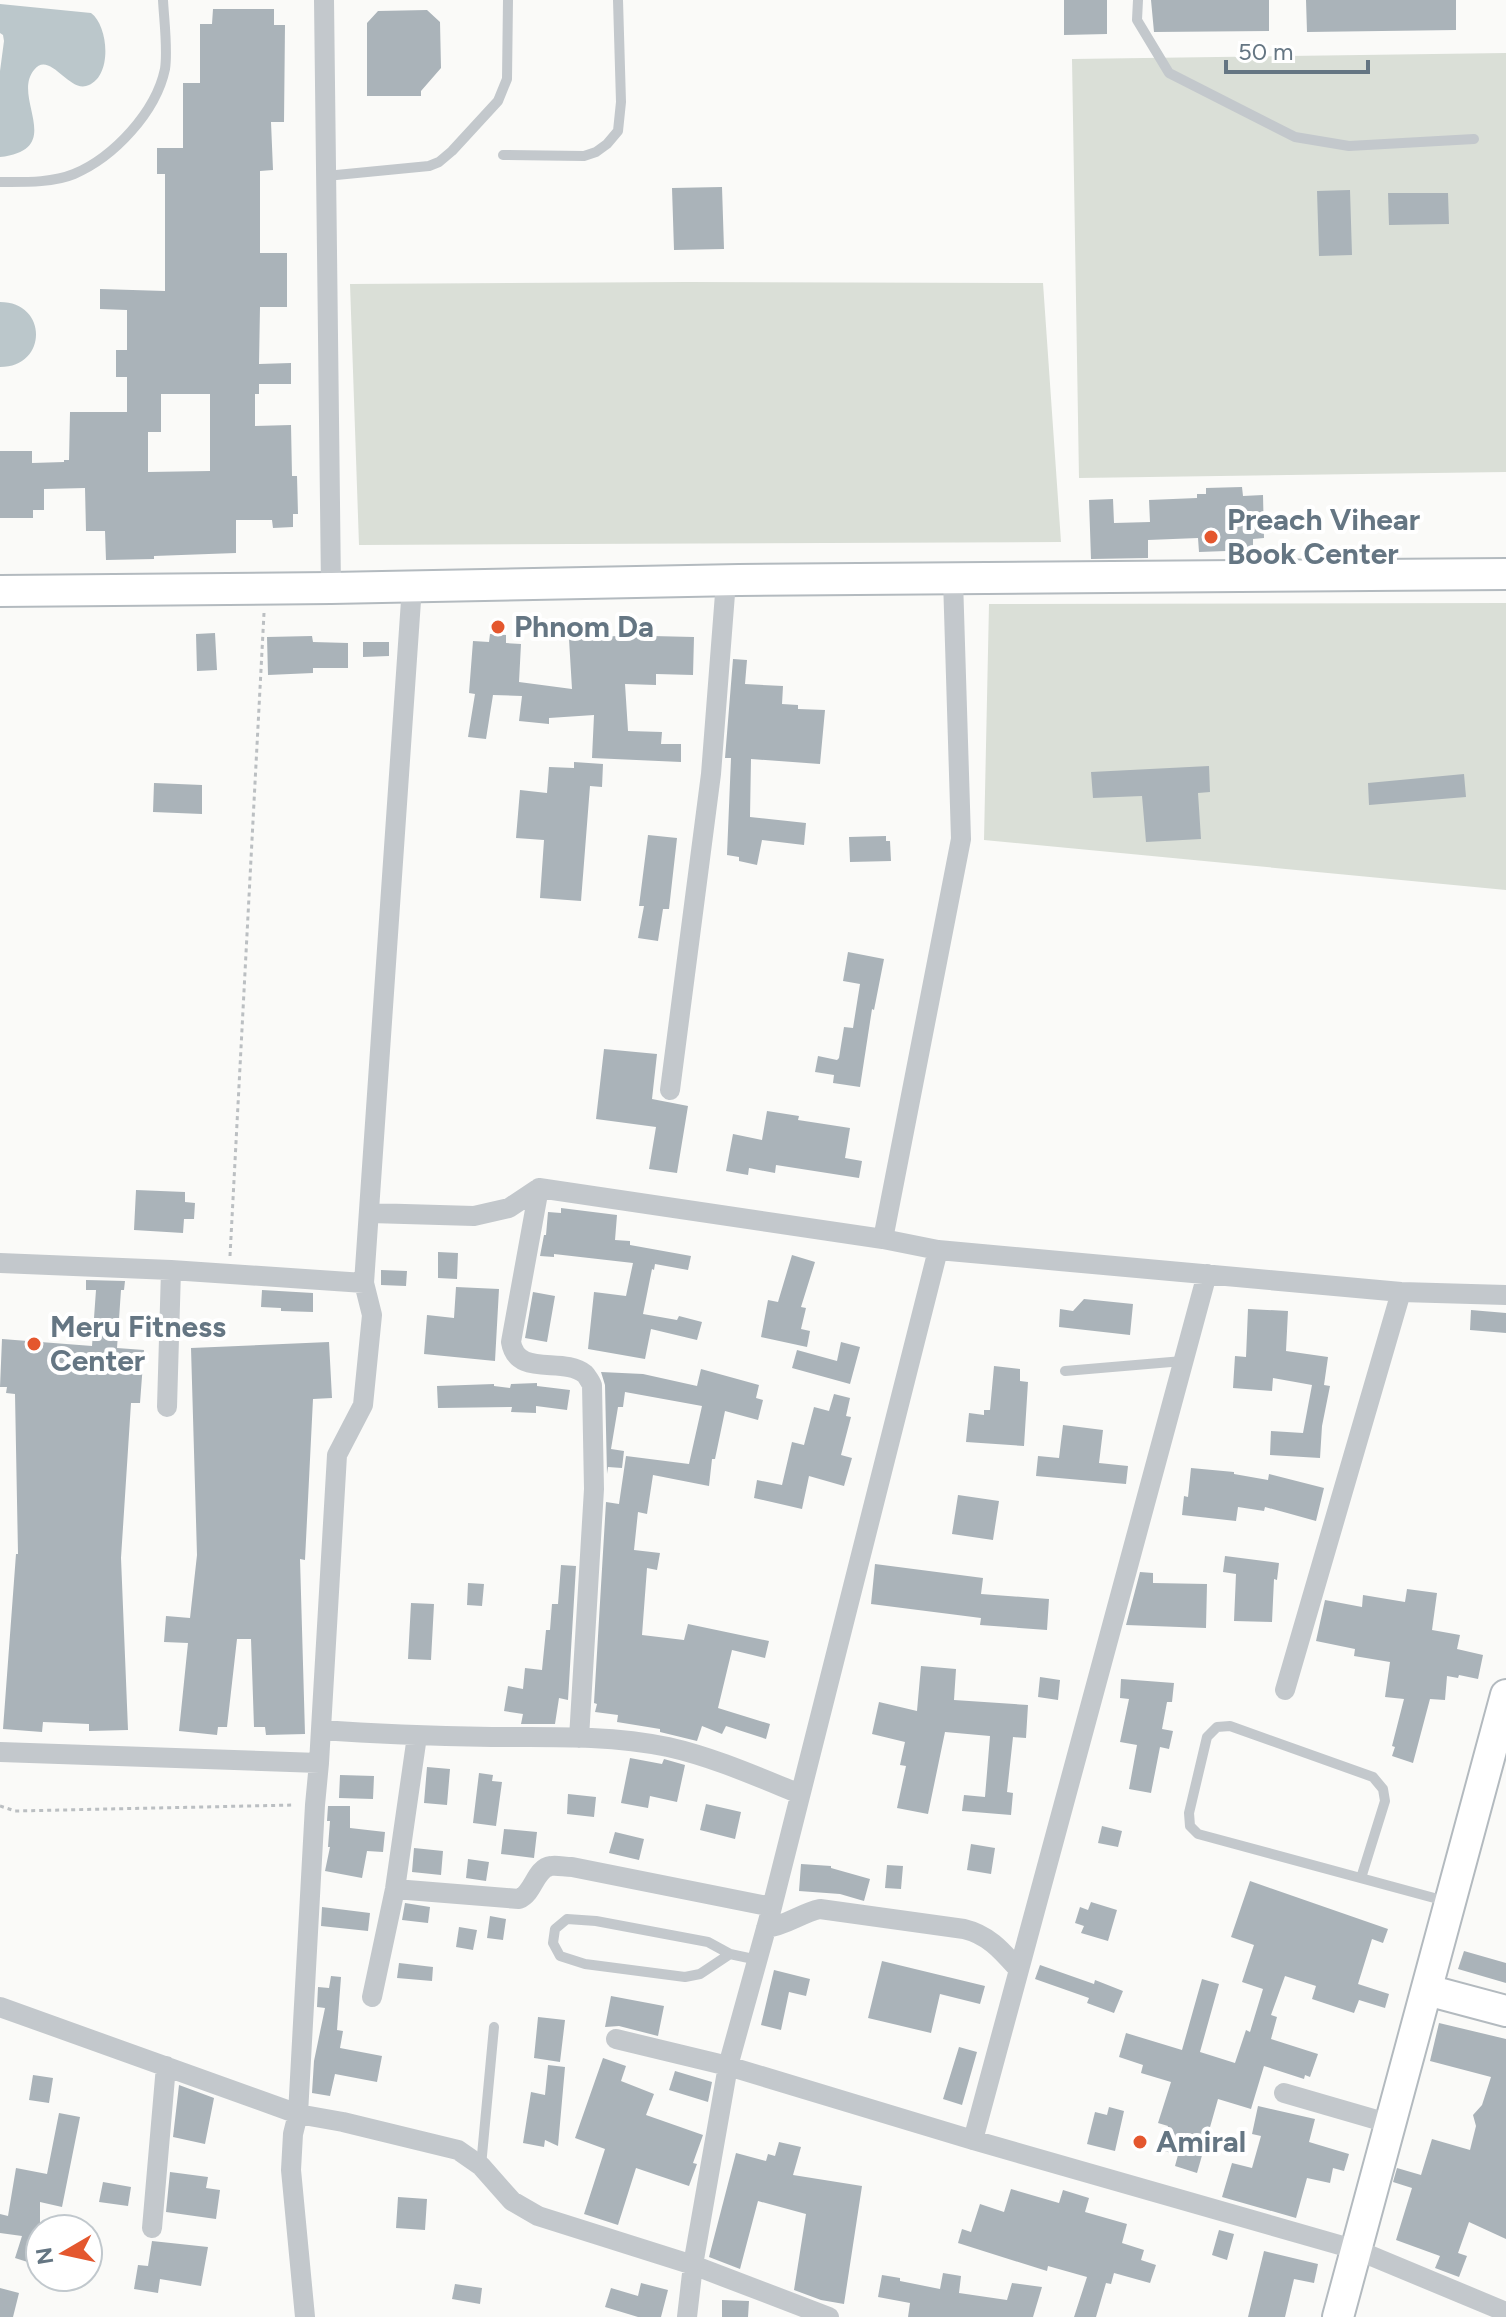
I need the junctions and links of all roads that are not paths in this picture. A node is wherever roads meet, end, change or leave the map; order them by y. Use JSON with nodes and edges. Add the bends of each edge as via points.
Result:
{"nodes":[{"id":1,"x":163,"y":0,"type":"edge"},
{"id":2,"x":324,"y":0,"type":"edge"},
{"id":3,"x":508,"y":0,"type":"edge"},
{"id":4,"x":618,"y":0,"type":"edge"},
{"id":5,"x":1138,"y":0,"type":"edge"},
{"id":6,"x":1474,"y":139,"type":"dead end"},
{"id":7,"x":503,"y":155,"type":"dead end"},
{"id":8,"x":326,"y":176,"type":"junction"},
{"id":9,"x":0,"y":182,"type":"edge"},
{"id":10,"x":1506,"y":574,"type":"edge"},
{"id":11,"x":953,"y":579,"type":"junction"},
{"id":12,"x":726,"y":581,"type":"junction"},
{"id":13,"x":412,"y":586,"type":"junction"},
{"id":14,"x":331,"y":588,"type":"junction"},
{"id":15,"x":0,"y":591,"type":"edge"},
{"id":16,"x":670,"y":1090,"type":"dead end"},
{"id":17,"x":539,"y":1188,"type":"junction"},
{"id":18,"x":370,"y":1213,"type":"junction"},
{"id":19,"x":883,"y":1239,"type":"junction"},
{"id":20,"x":938,"y":1250,"type":"junction"},
{"id":21,"x":0,"y":1263,"type":"edge"},
{"id":22,"x":171,"y":1270,"type":"junction"},
{"id":23,"x":1207,"y":1274,"type":"junction"},
{"id":24,"x":364,"y":1283,"type":"junction"},
{"id":25,"x":1401,"y":1292,"type":"junction"},
{"id":26,"x":1506,"y":1295,"type":"edge"},
{"id":27,"x":1183,"y":1361,"type":"junction"},
{"id":28,"x":1065,"y":1371,"type":"dead end"},
{"id":29,"x":167,"y":1407,"type":"dead end"},
{"id":30,"x":1285,"y":1690,"type":"dead end"},
{"id":31,"x":1506,"y":1695,"type":"edge"},
{"id":32,"x":321,"y":1730,"type":"junction"},
{"id":33,"x":417,"y":1736,"type":"junction"},
{"id":34,"x":579,"y":1738,"type":"junction"},
{"id":35,"x":1500,"y":1742,"type":"edge"},
{"id":36,"x":0,"y":1752,"type":"edge"},
{"id":37,"x":319,"y":1763,"type":"junction"},
{"id":38,"x":800,"y":1794,"type":"junction"},
{"id":39,"x":1361,"y":1878,"type":"junction"},
{"id":40,"x":395,"y":1889,"type":"junction"},
{"id":41,"x":1450,"y":1902,"type":"junction"},
{"id":42,"x":772,"y":1907,"type":"junction"},
{"id":43,"x":766,"y":1928,"type":"junction"},
{"id":44,"x":730,"y":1954,"type":"junction"},
{"id":45,"x":758,"y":1960,"type":"junction"},
{"id":46,"x":1019,"y":1970,"type":"junction"},
{"id":47,"x":1427,"y":1990,"type":"junction"},
{"id":48,"x":372,"y":1997,"type":"dead end"},
{"id":49,"x":0,"y":2007,"type":"edge"},
{"id":50,"x":1506,"y":2011,"type":"edge"},
{"id":51,"x":494,"y":2027,"type":"dead end"},
{"id":52,"x":616,"y":2039,"type":"dead end"},
{"id":53,"x":166,"y":2066,"type":"junction"},
{"id":54,"x":728,"y":2066,"type":"junction"},
{"id":55,"x":1284,"y":2093,"type":"dead end"},
{"id":56,"x":298,"y":2114,"type":"junction"},
{"id":57,"x":1391,"y":2124,"type":"junction"},
{"id":58,"x":973,"y":2140,"type":"junction"},
{"id":59,"x":481,"y":2166,"type":"junction"},
{"id":60,"x":152,"y":2228,"type":"dead end"},
{"id":61,"x":1357,"y":2250,"type":"junction"},
{"id":62,"x":693,"y":2265,"type":"junction"},
{"id":63,"x":1506,"y":2312,"type":"edge"},
{"id":64,"x":305,"y":2317,"type":"edge"},
{"id":65,"x":687,"y":2317,"type":"edge"},
{"id":66,"x":829,"y":2317,"type":"edge"},
{"id":67,"x":1338,"y":2317,"type":"edge"}],
"edges":[{"from":1,"to":9,"type":"lane","via":[[165,67],[154,99],[132,132],[73,174]]},
{"from":2,"to":8,"type":"street"},
{"from":3,"to":8,"type":"lane","via":[[507,79],[498,101],[452,151],[429,166]]},
{"from":4,"to":7,"type":"lane","via":[[618,131],[584,156]]},
{"from":5,"to":6,"type":"lane","via":[[1137,20],[1169,73],[1295,137],[1349,146]]},
{"from":8,"to":14,"type":"street"},
{"from":10,"to":11,"type":"main road"},
{"from":11,"to":12,"type":"main road"},
{"from":11,"to":19,"type":"street","via":[[961,839]]},
{"from":12,"to":13,"type":"main road"},
{"from":12,"to":16,"type":"street","via":[[711,774]]},
{"from":13,"to":14,"type":"main road"},
{"from":13,"to":18,"type":"street"},
{"from":14,"to":15,"type":"main road"},
{"from":17,"to":18,"type":"street","via":[[509,1208],[474,1216]]},
{"from":17,"to":19,"type":"street"},
{"from":17,"to":34,"type":"street","via":[[511,1342],[521,1361],[574,1369],[592,1385],[594,1489]]},
{"from":18,"to":24,"type":"street"},
{"from":19,"to":20,"type":"street"},
{"from":20,"to":23,"type":"street"},
{"from":20,"to":38,"type":"street"},
{"from":21,"to":22,"type":"street"},
{"from":22,"to":24,"type":"street"},
{"from":22,"to":29,"type":"street"},
{"from":23,"to":25,"type":"street"},
{"from":23,"to":27,"type":"street"},
{"from":24,"to":32,"type":"street","via":[[372,1315],[363,1405],[337,1455]]},
{"from":25,"to":26,"type":"street"},
{"from":25,"to":30,"type":"street"},
{"from":27,"to":28,"type":"lane"},
{"from":27,"to":46,"type":"street"},
{"from":31,"to":35,"type":"main road"},
{"from":32,"to":33,"type":"street"},
{"from":32,"to":37,"type":"street"},
{"from":33,"to":34,"type":"street"},
{"from":33,"to":40,"type":"street"},
{"from":34,"to":38,"type":"street","via":[[671,1748]]},
{"from":35,"to":41,"type":"main road"},
{"from":36,"to":37,"type":"street"},
{"from":37,"to":56,"type":"street"},
{"from":38,"to":42,"type":"street"},
{"from":39,"to":39,"type":"lane","via":[[1198,1834],[1190,1826],[1189,1813],[1207,1737],[1217,1727],[1230,1726],[1373,1777],[1385,1801]]},
{"from":39,"to":41,"type":"lane"},
{"from":40,"to":42,"type":"street","via":[[519,1899],[546,1867],[572,1867]]},
{"from":40,"to":48,"type":"street"},
{"from":41,"to":47,"type":"main road"},
{"from":42,"to":43,"type":"street"},
{"from":43,"to":45,"type":"street"},
{"from":43,"to":46,"type":"street","via":[[820,1909],[964,1929],[994,1943]]},
{"from":44,"to":44,"type":"lane","via":[[708,1942],[567,1919],[555,1929],[553,1943],[560,1956],[585,1964],[685,1977],[700,1974]]},
{"from":44,"to":45,"type":"lane"},
{"from":45,"to":54,"type":"street"},
{"from":46,"to":58,"type":"street"},
{"from":47,"to":50,"type":"main road"},
{"from":47,"to":57,"type":"main road"},
{"from":49,"to":53,"type":"street"},
{"from":51,"to":59,"type":"lane"},
{"from":52,"to":54,"type":"street"},
{"from":53,"to":56,"type":"street"},
{"from":53,"to":60,"type":"street"},
{"from":54,"to":58,"type":"street"},
{"from":54,"to":62,"type":"street"},
{"from":55,"to":57,"type":"street"},
{"from":56,"to":59,"type":"street","via":[[458,2150]]},
{"from":56,"to":64,"type":"street","via":[[291,2170]]},
{"from":57,"to":61,"type":"main road"},
{"from":58,"to":61,"type":"street"},
{"from":59,"to":62,"type":"street","via":[[523,2209]]},
{"from":61,"to":63,"type":"street"},
{"from":61,"to":67,"type":"main road"},
{"from":62,"to":65,"type":"street"},
{"from":62,"to":66,"type":"street"}]}
